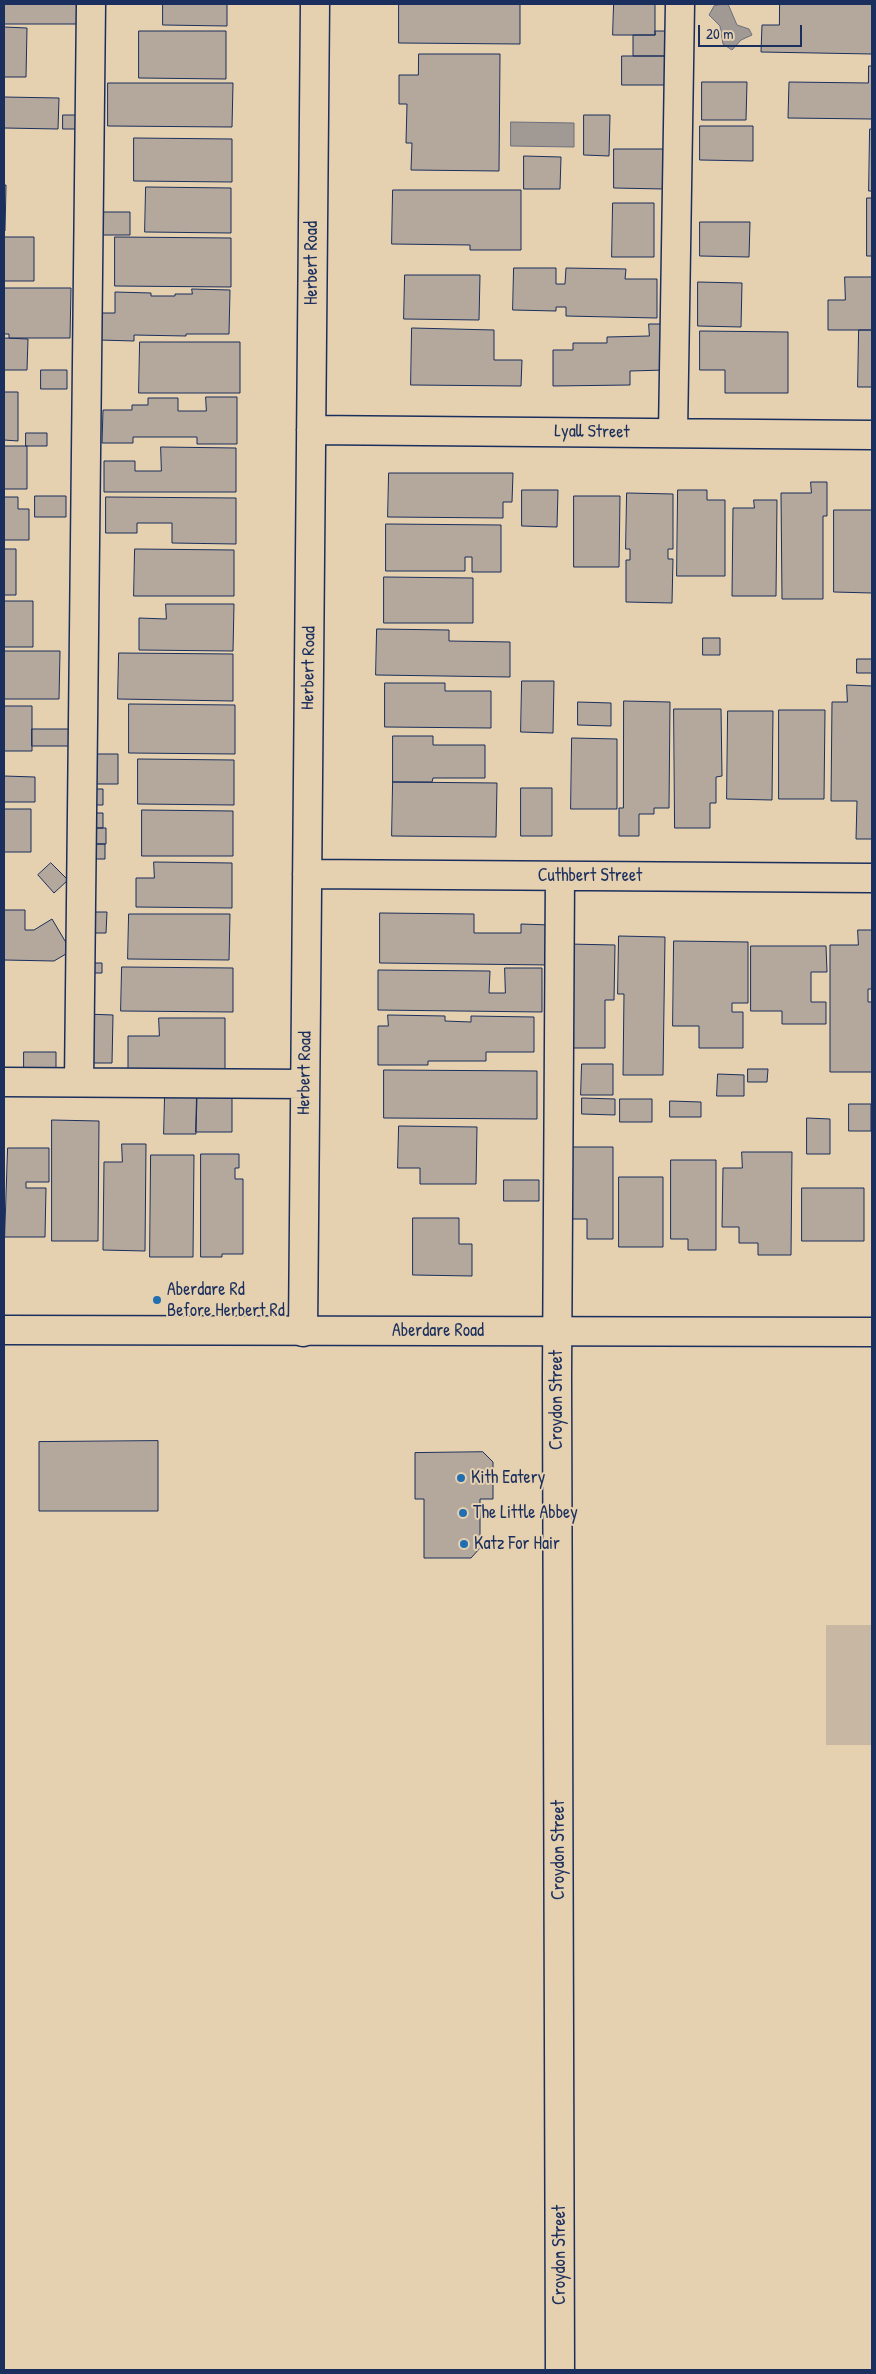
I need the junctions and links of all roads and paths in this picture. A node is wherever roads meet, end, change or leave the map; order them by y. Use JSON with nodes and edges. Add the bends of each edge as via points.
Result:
{"nodes":[{"id":1,"x":91,"y":4,"type":"edge"},
{"id":2,"x":315,"y":4,"type":"edge"},
{"id":3,"x":680,"y":4,"type":"edge"},
{"id":4,"x":311,"y":430,"type":"junction"},
{"id":5,"x":673,"y":433,"type":"junction"},
{"id":6,"x":872,"y":435,"type":"edge"},
{"id":7,"x":307,"y":874,"type":"junction"},
{"id":8,"x":560,"y":876,"type":"junction"},
{"id":9,"x":872,"y":878,"type":"edge"},
{"id":10,"x":4,"y":1082,"type":"edge"},
{"id":11,"x":79,"y":1082,"type":"junction"},
{"id":12,"x":305,"y":1084,"type":"junction"},
{"id":13,"x":4,"y":1330,"type":"edge"},
{"id":14,"x":557,"y":1330,"type":"junction"},
{"id":15,"x":303,"y":1332,"type":"junction"},
{"id":16,"x":872,"y":1332,"type":"edge"},
{"id":17,"x":560,"y":2370,"type":"edge"}],
"edges":[{"from":1,"to":11,"type":"street"},
{"from":2,"to":4,"type":"street","name":"Herbert Road"},
{"from":3,"to":5,"type":"street"},
{"from":4,"to":5,"type":"street","name":"Lyall Street"},
{"from":4,"to":7,"type":"street","name":"Herbert Road"},
{"from":5,"to":6,"type":"street","name":"Lyall Street"},
{"from":7,"to":8,"type":"street","name":"Cuthbert Street"},
{"from":7,"to":12,"type":"street","name":"Herbert Road"},
{"from":8,"to":9,"type":"street","name":"Cuthbert Street"},
{"from":8,"to":14,"type":"street","name":"Croydon Street"},
{"from":10,"to":11,"type":"street"},
{"from":11,"to":12,"type":"street"},
{"from":12,"to":15,"type":"street","name":"Herbert Road"},
{"from":13,"to":15,"type":"street","name":"Aberdare Road"},
{"from":14,"to":15,"type":"street","name":"Aberdare Road"},
{"from":14,"to":16,"type":"street","name":"Aberdare Road"},
{"from":14,"to":17,"type":"street","name":"Croydon Street"}]}
